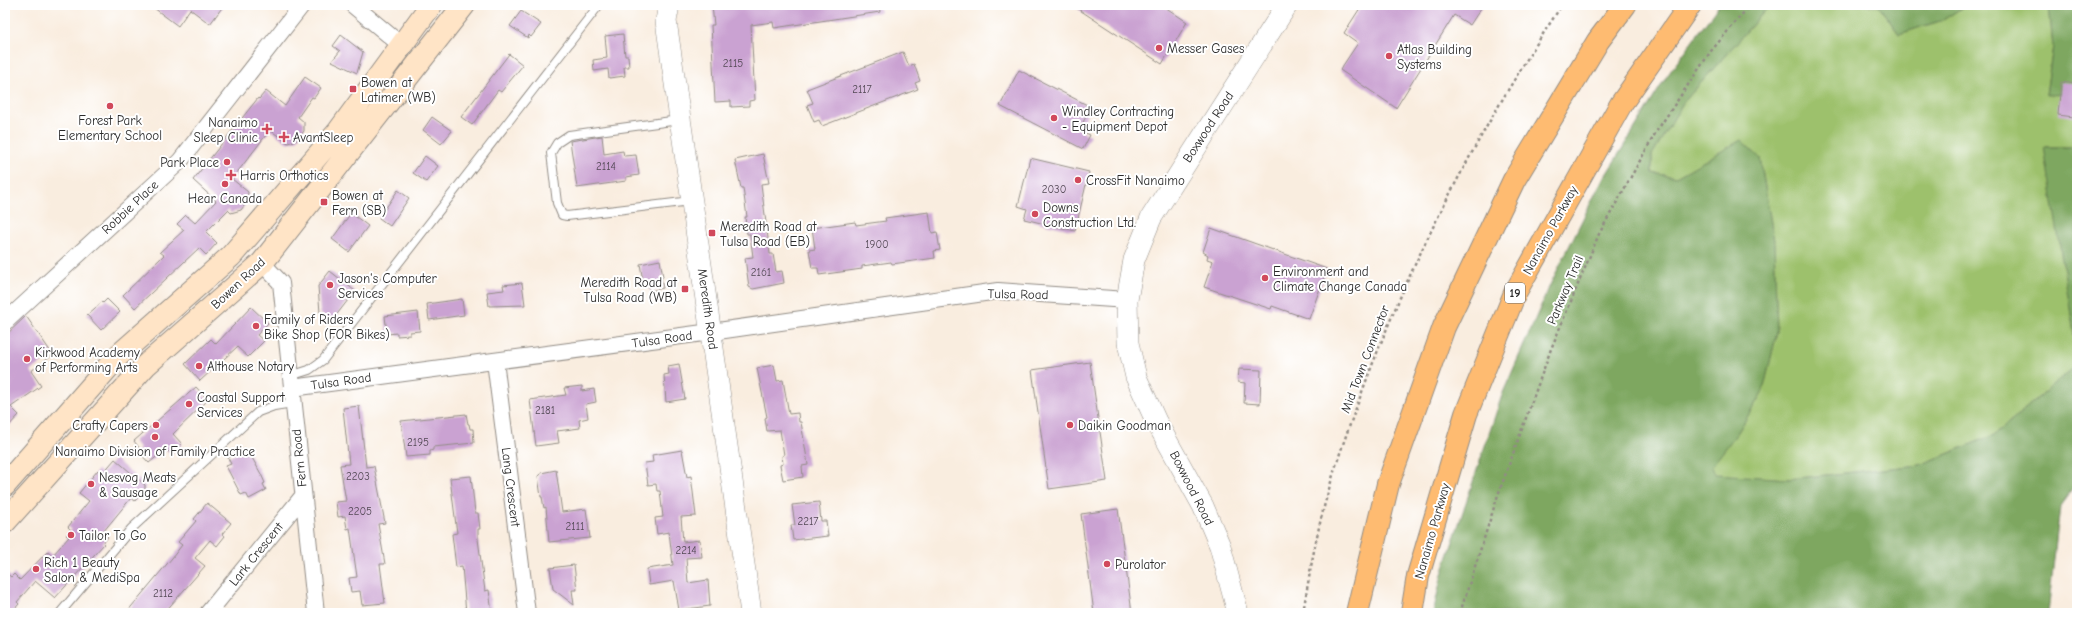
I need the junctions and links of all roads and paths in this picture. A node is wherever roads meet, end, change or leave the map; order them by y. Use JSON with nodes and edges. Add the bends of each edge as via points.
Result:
{"nodes":[{"id":1,"x":302,"y":5,"type":"edge"},
{"id":2,"x":353,"y":5,"type":"edge"},
{"id":3,"x":431,"y":5,"type":"edge"},
{"id":4,"x":464,"y":5,"type":"edge"},
{"id":5,"x":599,"y":5,"type":"edge"},
{"id":6,"x":669,"y":5,"type":"edge"},
{"id":7,"x":1287,"y":5,"type":"edge"},
{"id":8,"x":1562,"y":5,"type":"edge"},
{"id":9,"x":1625,"y":5,"type":"edge"},
{"id":10,"x":1690,"y":5,"type":"edge"},
{"id":11,"x":1750,"y":5,"type":"edge"},
{"id":12,"x":401,"y":45,"type":"junction"},
{"id":13,"x":680,"y":120,"type":"junction"},
{"id":14,"x":692,"y":201,"type":"junction"},
{"id":15,"x":262,"y":263,"type":"junction"},
{"id":16,"x":1127,"y":300,"type":"junction"},
{"id":17,"x":5,"y":322,"type":"edge"},
{"id":18,"x":711,"y":332,"type":"junction"},
{"id":19,"x":495,"y":361,"type":"junction"},
{"id":20,"x":292,"y":389,"type":"junction"},
{"id":21,"x":5,"y":484,"type":"edge"},
{"id":22,"x":304,"y":496,"type":"junction"},
{"id":23,"x":5,"y":522,"type":"edge"},
{"id":24,"x":60,"y":613,"type":"edge"},
{"id":25,"x":208,"y":613,"type":"edge"},
{"id":26,"x":316,"y":613,"type":"edge"},
{"id":27,"x":527,"y":613,"type":"edge"},
{"id":28,"x":751,"y":613,"type":"edge"},
{"id":29,"x":1238,"y":613,"type":"edge"},
{"id":30,"x":1302,"y":613,"type":"edge"},
{"id":31,"x":1357,"y":613,"type":"edge"},
{"id":32,"x":1412,"y":613,"type":"edge"},
{"id":33,"x":1460,"y":613,"type":"edge"}],
"edges":[{"from":1,"to":17,"type":"street","name":"Robbie Place","via":[[180,161]]},
{"from":2,"to":12,"type":"street"},
{"from":3,"to":12,"type":"main road","name":"Bowen Road"},
{"from":4,"to":15,"type":"main road","name":"Bowen Road"},
{"from":5,"to":20,"type":"lane","via":[[323,360],[309,370]]},
{"from":6,"to":13,"type":"street","name":"Meredith Road","via":[[666,21]]},
{"from":7,"to":16,"type":"street","name":"Boxwood Road","via":[[1151,218],[1134,260]]},
{"from":8,"to":30,"type":"path","name":"Mid Town Connector","via":[[1479,137],[1406,282],[1369,373],[1329,488]]},
{"from":9,"to":31,"type":"highway","via":[[1598,41],[1514,180],[1444,327],[1388,484]]},
{"from":10,"to":32,"type":"highway","name":"Nanaimo Parkway","number":"19","via":[[1621,104],[1514,293],[1466,414],[1418,576]]},
{"from":11,"to":33,"type":"path","name":"Parkway Trail","via":[[1711,51],[1656,132],[1599,234],[1528,411],[1495,502]]},
{"from":12,"to":21,"type":"main road","name":"Bowen Road","via":[[338,132],[231,256],[118,356]]},
{"from":13,"to":14,"type":"street","name":"Meredith Road"},
{"from":13,"to":14,"type":"lane","via":[[562,138],[551,154],[557,204],[562,215],[567,216]]},
{"from":14,"to":18,"type":"street","name":"Meredith Road"},
{"from":15,"to":20,"type":"street","name":"Fern Road","via":[[281,283]]},
{"from":15,"to":23,"type":"main road","name":"Bowen Road","via":[[146,365]]},
{"from":16,"to":18,"type":"street","name":"Tulsa Road","via":[[998,291]]},
{"from":16,"to":29,"type":"street","name":"Boxwood Road","via":[[1128,343],[1136,377],[1156,421],[1203,506],[1220,546]]},
{"from":18,"to":19,"type":"street","name":"Tulsa Road"},
{"from":18,"to":28,"type":"street","name":"Meredith Road"},
{"from":19,"to":20,"type":"street","name":"Tulsa Road"},
{"from":19,"to":27,"type":"street","name":"Lang Crescent"},
{"from":20,"to":22,"type":"street","name":"Fern Road"},
{"from":20,"to":24,"type":"lane","via":[[274,406],[258,412],[131,529]]},
{"from":22,"to":25,"type":"street","name":"Lark Crescent"},
{"from":22,"to":26,"type":"street","name":"Fern Road"}]}
